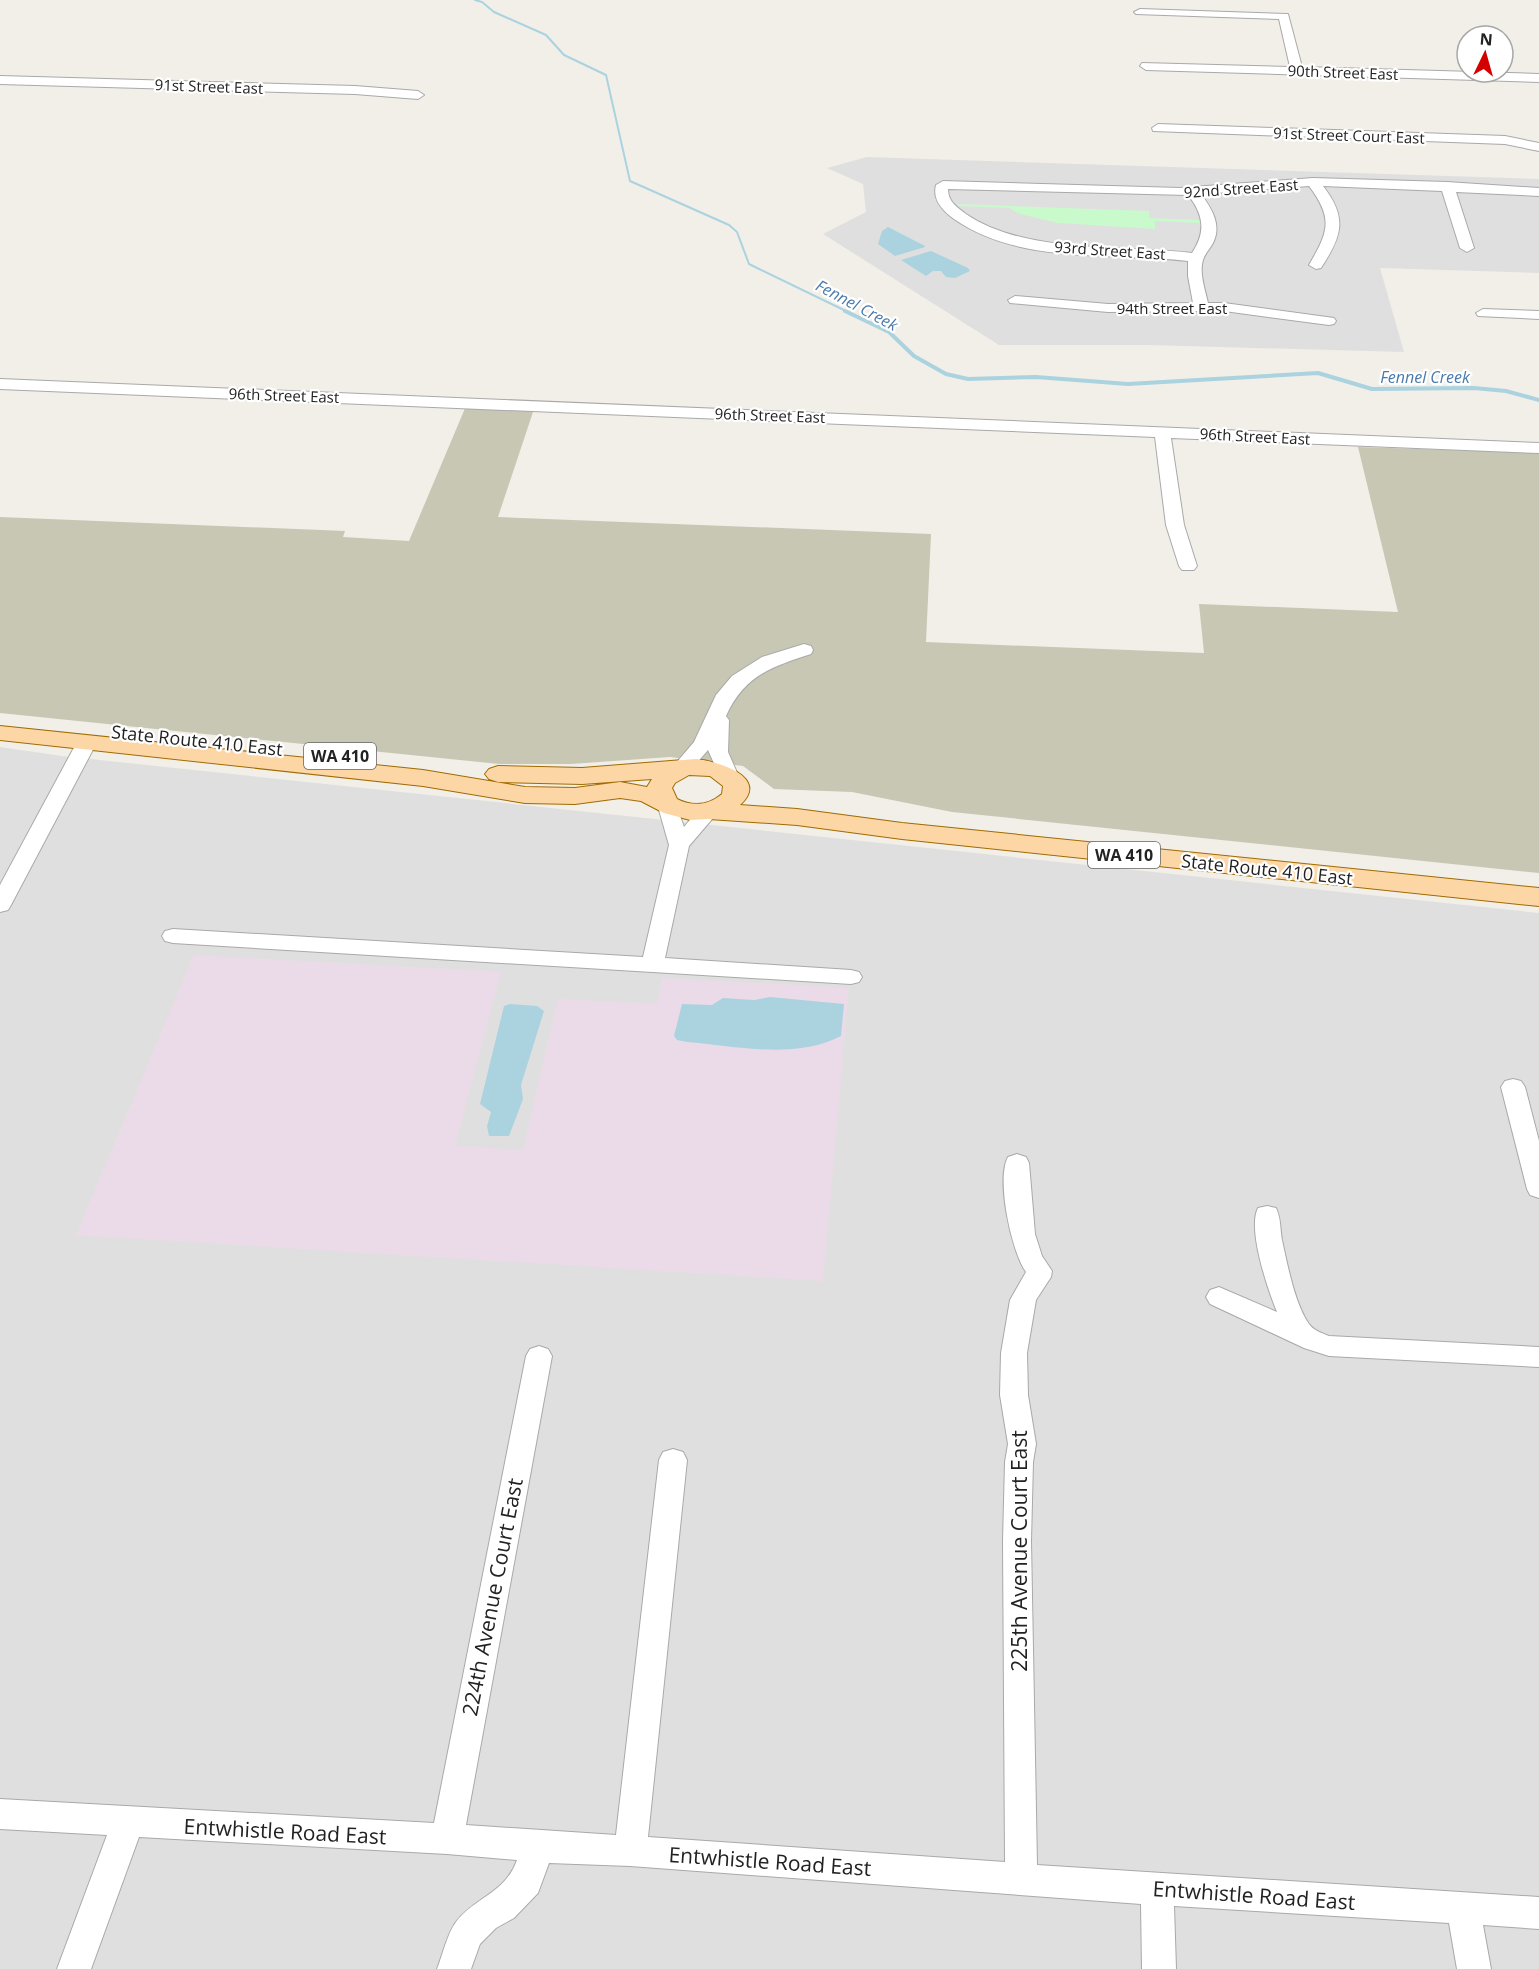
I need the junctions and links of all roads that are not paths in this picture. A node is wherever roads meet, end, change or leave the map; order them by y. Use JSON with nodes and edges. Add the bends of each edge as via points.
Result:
{"nodes":[{"id":1,"x":1140,"y":12,"type":"dead end"},
{"id":2,"x":1146,"y":66,"type":"dead end"},
{"id":3,"x":1298,"y":71,"type":"junction"},
{"id":4,"x":1539,"y":78,"type":"edge"},
{"id":5,"x":0,"y":80,"type":"edge"},
{"id":6,"x":418,"y":95,"type":"dead end"},
{"id":7,"x":1158,"y":128,"type":"dead end"},
{"id":8,"x":1539,"y":147,"type":"edge"},
{"id":9,"x":1313,"y":182,"type":"junction"},
{"id":10,"x":943,"y":185,"type":"joint"},
{"id":11,"x":1448,"y":186,"type":"junction"},
{"id":12,"x":1192,"y":192,"type":"junction"},
{"id":13,"x":1539,"y":192,"type":"edge"},
{"id":14,"x":1467,"y":248,"type":"dead end"},
{"id":15,"x":1196,"y":258,"type":"junction"},
{"id":16,"x":1316,"y":265,"type":"dead end"},
{"id":17,"x":1015,"y":300,"type":"dead end"},
{"id":18,"x":1201,"y":306,"type":"junction"},
{"id":19,"x":1483,"y":313,"type":"dead end"},
{"id":20,"x":1539,"y":315,"type":"edge"},
{"id":21,"x":1329,"y":321,"type":"dead end"},
{"id":22,"x":0,"y":384,"type":"edge"},
{"id":23,"x":1162,"y":432,"type":"junction"},
{"id":24,"x":1539,"y":448,"type":"edge"},
{"id":25,"x":1188,"y":566,"type":"dead end"},
{"id":26,"x":804,"y":650,"type":"dead end"},
{"id":27,"x":719,"y":712,"type":"junction"},
{"id":28,"x":0,"y":720,"type":"edge"},
{"id":29,"x":0,"y":733,"type":"edge"},
{"id":30,"x":87,"y":742,"type":"junction"},
{"id":31,"x":681,"y":769,"type":"junction"},
{"id":32,"x":731,"y":777,"type":"junction"},
{"id":33,"x":667,"y":803,"type":"junction"},
{"id":34,"x":709,"y":811,"type":"junction"},
{"id":35,"x":679,"y":845,"type":"junction"},
{"id":36,"x":1539,"y":882,"type":"edge"},
{"id":37,"x":1539,"y":897,"type":"edge"},
{"id":38,"x":0,"y":905,"type":"edge"},
{"id":39,"x":173,"y":936,"type":"dead end"},
{"id":40,"x":652,"y":965,"type":"junction"},
{"id":41,"x":851,"y":977,"type":"dead end"},
{"id":42,"x":1513,"y":1087,"type":"dead end"},
{"id":43,"x":1017,"y":1163,"type":"dead end"},
{"id":44,"x":1539,"y":1189,"type":"edge"},
{"id":45,"x":1268,"y":1215,"type":"dead end"},
{"id":46,"x":1219,"y":1297,"type":"dead end"},
{"id":47,"x":1301,"y":1334,"type":"junction"},
{"id":48,"x":539,"y":1356,"type":"dead end"},
{"id":49,"x":1539,"y":1357,"type":"edge"},
{"id":50,"x":674,"y":1460,"type":"dead end"},
{"id":51,"x":0,"y":1814,"type":"edge"},
{"id":52,"x":128,"y":1822,"type":"junction"},
{"id":53,"x":447,"y":1839,"type":"junction"},
{"id":54,"x":538,"y":1847,"type":"junction"},
{"id":55,"x":630,"y":1851,"type":"junction"},
{"id":56,"x":1021,"y":1878,"type":"junction"},
{"id":57,"x":1157,"y":1888,"type":"junction"},
{"id":58,"x":1463,"y":1908,"type":"junction"},
{"id":59,"x":1539,"y":1913,"type":"edge"},
{"id":60,"x":74,"y":1969,"type":"edge"},
{"id":61,"x":454,"y":1969,"type":"edge"},
{"id":62,"x":1159,"y":1969,"type":"edge"},
{"id":63,"x":1474,"y":1969,"type":"edge"}],
"edges":[{"from":1,"to":3,"type":"street","via":[[1284,16]]},
{"from":2,"to":3,"type":"street","name":"90th Street East"},
{"from":3,"to":4,"type":"street","name":"90th Street East"},
{"from":5,"to":6,"type":"street","name":"91st Street East"},
{"from":7,"to":8,"type":"street","name":"91st Street Court East","via":[[1505,140]]},
{"from":9,"to":11,"type":"street","name":"92nd Street East"},
{"from":9,"to":12,"type":"street","name":"92nd Street East"},
{"from":9,"to":16,"type":"street","via":[[1329,203],[1335,224]]},
{"from":10,"to":12,"type":"street","name":"92nd Street East"},
{"from":10,"to":15,"type":"street","name":"93rd Street East","via":[[940,192],[944,202],[956,214],[979,228],[1024,242]]},
{"from":11,"to":13,"type":"street","name":"92nd Street East"},
{"from":11,"to":14,"type":"street"},
{"from":12,"to":15,"type":"street","via":[[1207,210],[1210,224],[1207,241]]},
{"from":15,"to":18,"type":"street"},
{"from":17,"to":18,"type":"street","name":"94th Street East","via":[[1108,308]]},
{"from":18,"to":21,"type":"street","name":"94th Street East"},
{"from":19,"to":20,"type":"street"},
{"from":22,"to":23,"type":"street","name":"96th Street East"},
{"from":23,"to":24,"type":"street","name":"96th Street East"},
{"from":23,"to":25,"type":"street","via":[[1175,525]]},
{"from":26,"to":27,"type":"street","via":[[748,673],[726,695]]},
{"from":27,"to":31,"type":"street","via":[[703,744]]},
{"from":27,"to":32,"type":"street","via":[[718,752]]},
{"from":28,"to":31,"type":"main road","name":"State Route 410 East","number":"WA 410","via":[[490,773],[582,776]]},
{"from":29,"to":30,"type":"main road","name":"State Route 410 East","number":"WA 410"},
{"from":30,"to":33,"type":"main road","name":"State Route 410 East","number":"WA 410","via":[[423,778],[525,795],[575,796],[620,790]]},
{"from":30,"to":38,"type":"street"},
{"from":31,"to":32,"type":"main road","number":"WA 410","via":[[705,767]]},
{"from":31,"to":33,"type":"main road","via":[[661,782],[660,793]]},
{"from":32,"to":34,"type":"main road","via":[[736,785],[735,796]]},
{"from":32,"to":36,"type":"main road","name":"State Route 410 East","number":"WA 410","via":[[756,795],[775,802],[840,802],[954,823]]},
{"from":33,"to":34,"type":"main road","number":"WA 410","via":[[690,812]]},
{"from":33,"to":35,"type":"street"},
{"from":34,"to":35,"type":"street"},
{"from":34,"to":37,"type":"main road","name":"State Route 410 East","number":"WA 410","via":[[797,817]]},
{"from":35,"to":40,"type":"street"},
{"from":39,"to":40,"type":"street"},
{"from":40,"to":41,"type":"street"},
{"from":42,"to":44,"type":"street"},
{"from":43,"to":56,"type":"street","name":"225th Avenue Court East","via":[[1022,1235],[1029,1260],[1039,1271],[1023,1300],[1014,1353],[1014,1395],[1022,1444],[1017,1541]]},
{"from":45,"to":47,"type":"street","via":[[1275,1261]]},
{"from":46,"to":47,"type":"street"},
{"from":47,"to":49,"type":"street","via":[[1329,1346]]},
{"from":48,"to":53,"type":"street","name":"224th Avenue Court East"},
{"from":50,"to":55,"type":"street"},
{"from":51,"to":52,"type":"street","name":"Entwhistle Road East"},
{"from":52,"to":53,"type":"street","name":"Entwhistle Road East"},
{"from":52,"to":60,"type":"street"},
{"from":53,"to":54,"type":"street","name":"Entwhistle Road East"},
{"from":54,"to":55,"type":"street","name":"Entwhistle Road East"},
{"from":54,"to":61,"type":"street","via":[[526,1882],[467,1934]]},
{"from":55,"to":56,"type":"street","name":"Entwhistle Road East"},
{"from":56,"to":57,"type":"street","name":"Entwhistle Road East"},
{"from":57,"to":58,"type":"street","name":"Entwhistle Road East"},
{"from":57,"to":62,"type":"street"},
{"from":58,"to":59,"type":"street","name":"Entwhistle Road East"},
{"from":58,"to":63,"type":"street"}]}
